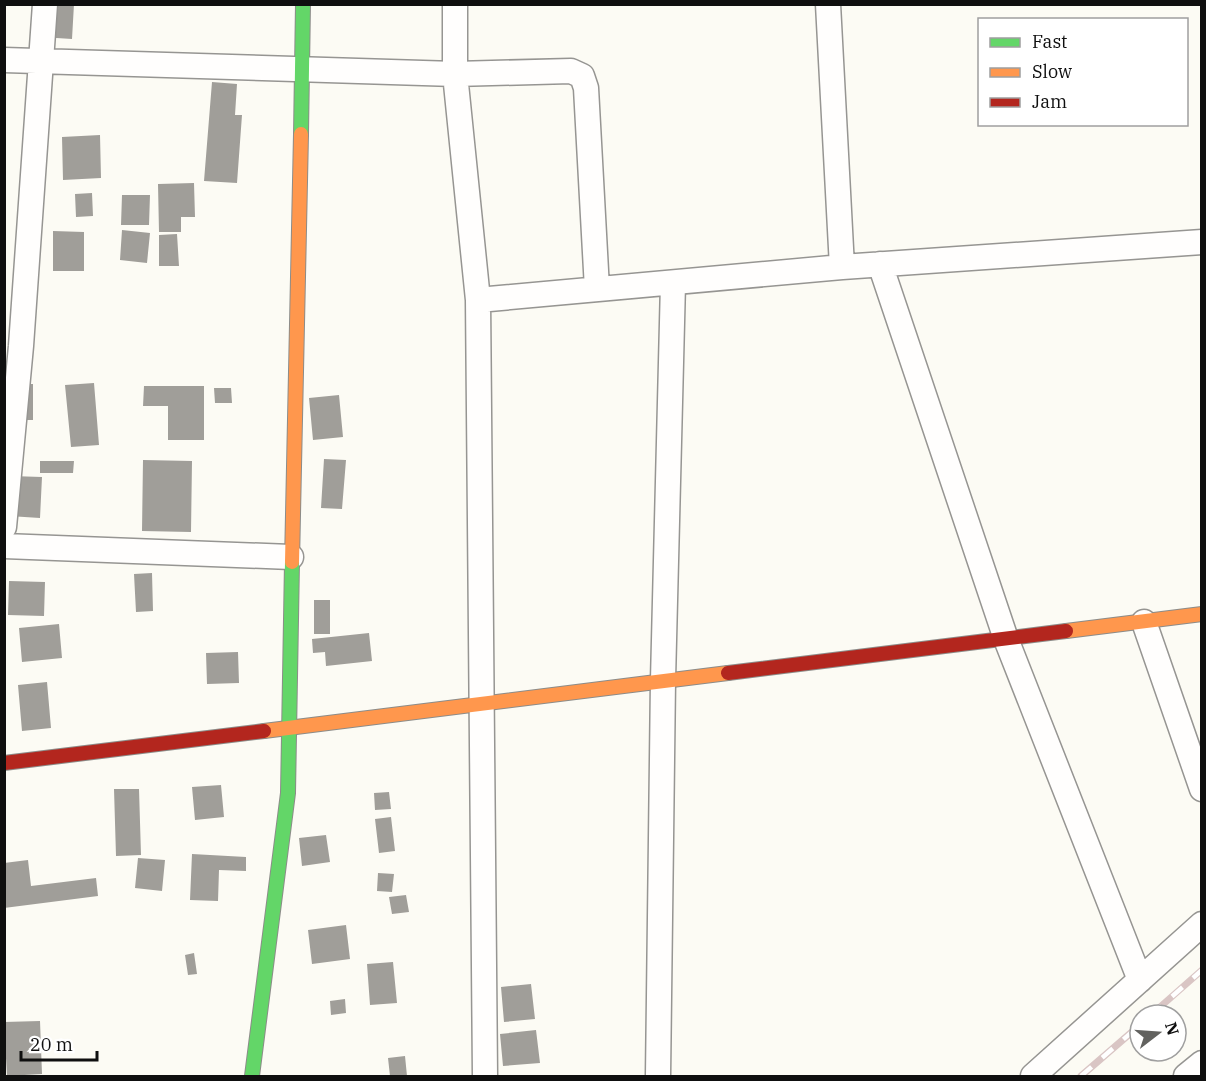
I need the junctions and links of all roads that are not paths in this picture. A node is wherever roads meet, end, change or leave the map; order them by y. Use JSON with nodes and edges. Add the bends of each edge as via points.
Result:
{"nodes":[{"id":1,"x":45,"y":4,"type":"edge"},
{"id":2,"x":303,"y":4,"type":"edge"},
{"id":3,"x":455,"y":4,"type":"edge"},
{"id":4,"x":828,"y":4,"type":"edge"},
{"id":5,"x":4,"y":60,"type":"edge"},
{"id":6,"x":40,"y":60,"type":"junction"},
{"id":7,"x":304,"y":69,"type":"junction"},
{"id":8,"x":455,"y":74,"type":"junction"},
{"id":9,"x":1202,"y":242,"type":"edge"},
{"id":10,"x":880,"y":264,"type":"junction"},
{"id":11,"x":842,"y":267,"type":"junction"},
{"id":12,"x":673,"y":283,"type":"junction"},
{"id":13,"x":597,"y":290,"type":"junction"},
{"id":14,"x":478,"y":300,"type":"junction"},
{"id":15,"x":4,"y":527,"type":"edge"},
{"id":16,"x":4,"y":546,"type":"edge"},
{"id":17,"x":291,"y":557,"type":"junction"},
{"id":18,"x":1202,"y":614,"type":"edge"},
{"id":19,"x":1144,"y":622,"type":"junction"},
{"id":20,"x":1006,"y":639,"type":"junction"},
{"id":21,"x":663,"y":680,"type":"junction"},
{"id":22,"x":483,"y":703,"type":"junction"},
{"id":23,"x":289,"y":727,"type":"junction"},
{"id":24,"x":4,"y":763,"type":"edge"},
{"id":25,"x":1202,"y":789,"type":"edge"},
{"id":26,"x":1202,"y":924,"type":"edge"},
{"id":27,"x":1140,"y":980,"type":"junction"},
{"id":28,"x":1202,"y":1063,"type":"edge"},
{"id":29,"x":252,"y":1077,"type":"edge"},
{"id":30,"x":484,"y":1077,"type":"edge"},
{"id":31,"x":658,"y":1077,"type":"edge"},
{"id":32,"x":1033,"y":1077,"type":"edge"},
{"id":33,"x":1186,"y":1077,"type":"edge"}],
"edges":[{"from":1,"to":6,"type":"street"},
{"from":2,"to":7,"type":"street"},
{"from":3,"to":8,"type":"street"},
{"from":4,"to":11,"type":"street"},
{"from":5,"to":6,"type":"street"},
{"from":6,"to":7,"type":"street"},
{"from":6,"to":15,"type":"street","via":[[21,346]]},
{"from":7,"to":8,"type":"street"},
{"from":7,"to":17,"type":"street"},
{"from":8,"to":13,"type":"street","via":[[571,71],[582,76],[586,88]]},
{"from":8,"to":14,"type":"street"},
{"from":9,"to":10,"type":"street"},
{"from":10,"to":11,"type":"street"},
{"from":10,"to":20,"type":"street"},
{"from":11,"to":12,"type":"street"},
{"from":12,"to":13,"type":"street"},
{"from":12,"to":21,"type":"street"},
{"from":13,"to":14,"type":"street"},
{"from":14,"to":22,"type":"street"},
{"from":16,"to":17,"type":"street"},
{"from":17,"to":23,"type":"street"},
{"from":18,"to":19,"type":"street"},
{"from":19,"to":20,"type":"street"},
{"from":19,"to":25,"type":"street"},
{"from":20,"to":21,"type":"street"},
{"from":20,"to":27,"type":"street"},
{"from":21,"to":22,"type":"street"},
{"from":21,"to":31,"type":"street"},
{"from":22,"to":23,"type":"street"},
{"from":22,"to":30,"type":"street"},
{"from":23,"to":24,"type":"street"},
{"from":23,"to":29,"type":"street","via":[[288,793]]},
{"from":26,"to":27,"type":"street"},
{"from":27,"to":32,"type":"street"},
{"from":28,"to":33,"type":"street"}]}
